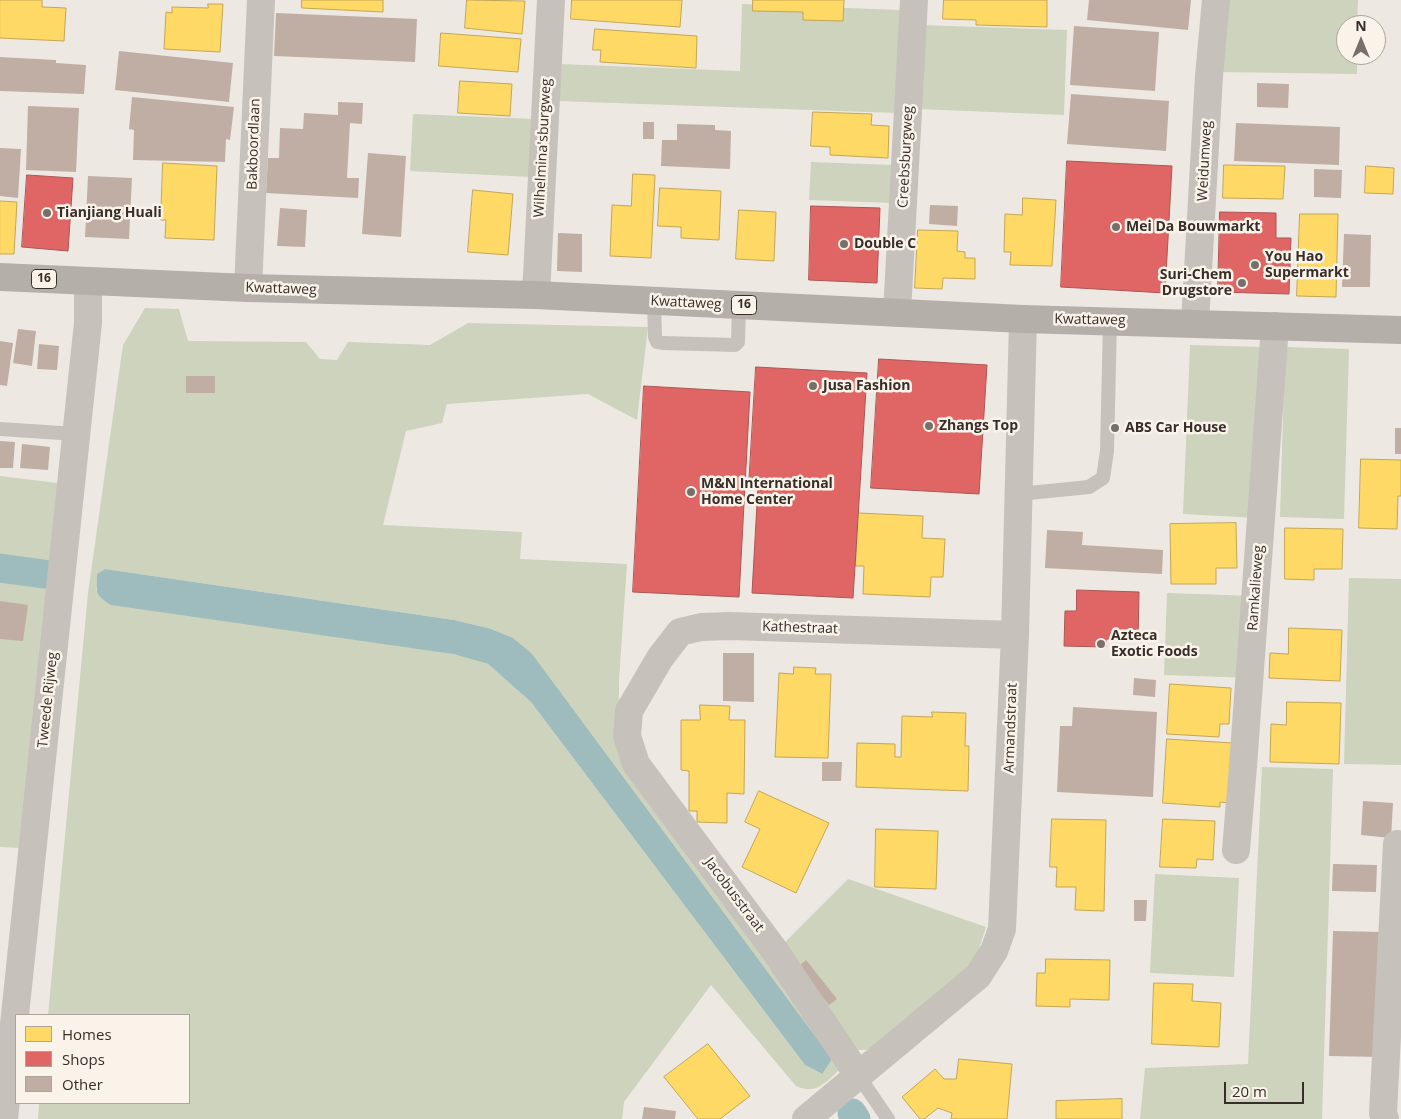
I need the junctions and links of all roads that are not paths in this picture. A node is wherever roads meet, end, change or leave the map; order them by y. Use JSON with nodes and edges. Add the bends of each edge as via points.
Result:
{"nodes":[{"id":1,"x":260,"y":0,"type":"edge"},
{"id":2,"x":551,"y":0,"type":"edge"},
{"id":3,"x":914,"y":0,"type":"edge"},
{"id":4,"x":1216,"y":0,"type":"edge"},
{"id":5,"x":0,"y":277,"type":"edge"},
{"id":6,"x":88,"y":282,"type":"junction"},
{"id":7,"x":248,"y":288,"type":"junction"},
{"id":8,"x":536,"y":295,"type":"junction"},
{"id":9,"x":654,"y":301,"type":"junction"},
{"id":10,"x":739,"y":305,"type":"junction"},
{"id":11,"x":898,"y":313,"type":"junction"},
{"id":12,"x":1023,"y":318,"type":"junction"},
{"id":13,"x":1110,"y":321,"type":"junction"},
{"id":14,"x":1196,"y":323,"type":"junction"},
{"id":15,"x":1275,"y":326,"type":"junction"},
{"id":16,"x":1401,"y":330,"type":"edge"},
{"id":17,"x":0,"y":429,"type":"edge"},
{"id":18,"x":76,"y":434,"type":"junction"},
{"id":19,"x":1019,"y":494,"type":"junction"},
{"id":20,"x":1015,"y":635,"type":"junction"},
{"id":21,"x":629,"y":711,"type":"joint"},
{"id":22,"x":1397,"y":844,"type":"dead end"},
{"id":23,"x":1236,"y":850,"type":"dead end"},
{"id":24,"x":15,"y":1014,"type":"edge"},
{"id":25,"x":15,"y":1014,"type":"edge"},
{"id":26,"x":858,"y":1075,"type":"junction"},
{"id":27,"x":4,"y":1119,"type":"edge"},
{"id":28,"x":806,"y":1119,"type":"edge"},
{"id":29,"x":888,"y":1119,"type":"edge"},
{"id":30,"x":1385,"y":1119,"type":"edge"}],
"edges":[{"from":1,"to":7,"type":"street","name":"Bakboordlaan"},
{"from":2,"to":8,"type":"street","name":"Wilhelmina'sburgweg"},
{"from":3,"to":11,"type":"street","name":"Creebsburgweg"},
{"from":4,"to":14,"type":"street","name":"Weidumweg"},
{"from":5,"to":6,"type":"main road","name":"Kwattaweg","number":"16"},
{"from":6,"to":7,"type":"main road","name":"Kwattaweg","number":"16"},
{"from":6,"to":18,"type":"street","name":"Tweede Rijweg","via":[[88,322]]},
{"from":7,"to":8,"type":"main road","name":"Kwattaweg","number":"16"},
{"from":8,"to":9,"type":"main road","name":"Kwattaweg","number":"16"},
{"from":9,"to":10,"type":"main road","name":"Kwattaweg","number":"16"},
{"from":9,"to":10,"type":"lane","via":[[655,337],[662,343],[735,345],[738,342]]},
{"from":10,"to":11,"type":"main road","name":"Kwattaweg","number":"16"},
{"from":11,"to":12,"type":"main road","name":"Kwattaweg","number":"16"},
{"from":12,"to":13,"type":"main road","name":"Kwattaweg","number":"16"},
{"from":12,"to":19,"type":"street","name":"Armandstraat"},
{"from":13,"to":14,"type":"main road","name":"Kwattaweg","number":"16"},
{"from":13,"to":19,"type":"lane","via":[[1107,451],[1103,478],[1089,487]]},
{"from":14,"to":15,"type":"main road","name":"Kwattaweg","number":"16"},
{"from":15,"to":16,"type":"main road","name":"Kwattaweg","number":"16"},
{"from":15,"to":23,"type":"street","name":"Ramkalieweg"},
{"from":17,"to":18,"type":"lane"},
{"from":18,"to":25,"type":"street","name":"Tweede Rijweg"},
{"from":19,"to":20,"type":"street","name":"Armandstraat"},
{"from":20,"to":21,"type":"street","name":"Kathestraat","via":[[702,627],[680,632],[660,658]]},
{"from":20,"to":26,"type":"street","name":"Armandstraat","via":[[1002,929],[994,951],[978,976]]},
{"from":21,"to":26,"type":"street","name":"Jacobusstraat","via":[[627,736],[636,764],[775,951]]},
{"from":22,"to":30,"type":"street"},
{"from":24,"to":27,"type":"street","name":"Tweede Rijweg"},
{"from":26,"to":28,"type":"street","name":"Armandstraat"},
{"from":26,"to":29,"type":"lane"}]}
